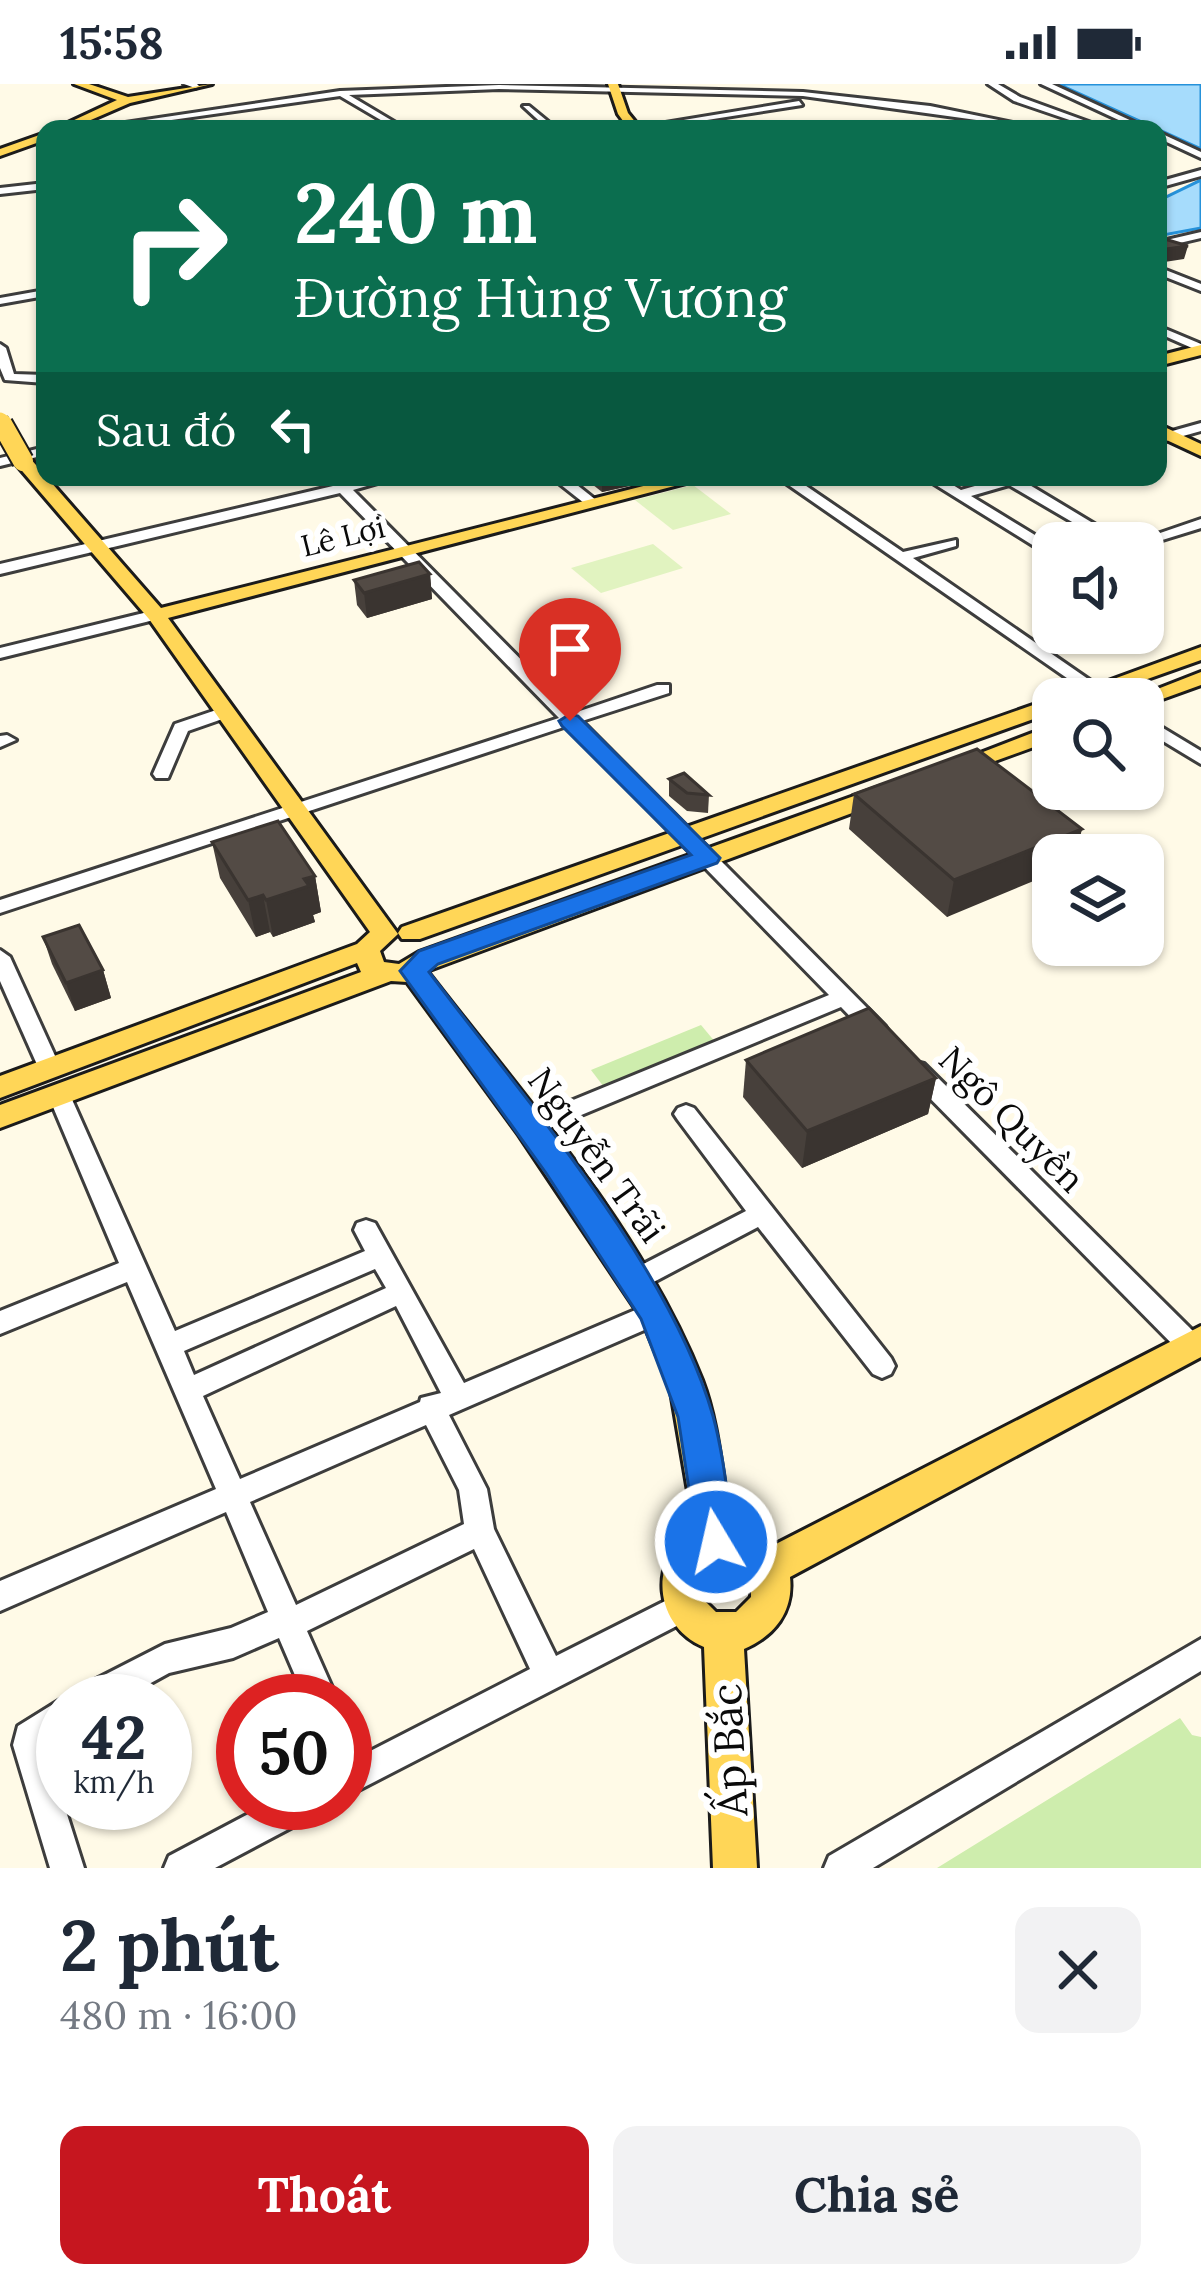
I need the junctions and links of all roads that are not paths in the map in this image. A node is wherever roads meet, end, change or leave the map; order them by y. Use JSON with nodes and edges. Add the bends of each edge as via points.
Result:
{"nodes":[{"id":1,"x":79,"y":84,"type":"edge"},
{"id":2,"x":325,"y":84,"type":"edge"},
{"id":3,"x":992,"y":84,"type":"edge"},
{"id":4,"x":1045,"y":84,"type":"edge"},
{"id":5,"x":197,"y":85,"type":"edge"},
{"id":6,"x":613,"y":86,"type":"edge"},
{"id":7,"x":802,"y":89,"type":"edge"},
{"id":8,"x":341,"y":93,"type":"junction"},
{"id":9,"x":127,"y":100,"type":"junction"},
{"id":10,"x":718,"y":100,"type":"dead end"},
{"id":11,"x":753,"y":101,"type":"junction"},
{"id":12,"x":526,"y":108,"type":"dead end"},
{"id":13,"x":224,"y":109,"type":"junction"},
{"id":14,"x":1049,"y":110,"type":"junction"},
{"id":15,"x":978,"y":117,"type":"junction"},
{"id":16,"x":81,"y":120,"type":"edge"},
{"id":17,"x":150,"y":120,"type":"edge"},
{"id":18,"x":188,"y":120,"type":"edge"},
{"id":19,"x":386,"y":120,"type":"edge"},
{"id":20,"x":541,"y":120,"type":"edge"},
{"id":21,"x":628,"y":120,"type":"edge"},
{"id":22,"x":673,"y":120,"type":"edge"},
{"id":23,"x":970,"y":120,"type":"edge"},
{"id":24,"x":993,"y":120,"type":"edge"},
{"id":25,"x":1003,"y":120,"type":"edge"},
{"id":26,"x":1078,"y":120,"type":"edge"},
{"id":27,"x":1125,"y":120,"type":"edge"},
{"id":28,"x":36,"y":139,"type":"edge"},
{"id":29,"x":1167,"y":139,"type":"edge"},
{"id":30,"x":0,"y":153,"type":"edge"},
{"id":31,"x":1201,"y":155,"type":"edge"},
{"id":32,"x":1167,"y":169,"type":"edge"},
{"id":33,"x":1201,"y":173,"type":"edge"},
{"id":34,"x":1186,"y":176,"type":"junction"},
{"id":35,"x":1167,"y":182,"type":"edge"},
{"id":36,"x":36,"y":186,"type":"edge"},
{"id":37,"x":0,"y":191,"type":"edge"},
{"id":38,"x":1200,"y":236,"type":"edge"},
{"id":39,"x":1167,"y":243,"type":"edge"},
{"id":40,"x":1201,"y":269,"type":"edge"},
{"id":41,"x":1167,"y":274,"type":"edge"},
{"id":42,"x":1172,"y":276,"type":"junction"},
{"id":43,"x":1201,"y":288,"type":"edge"},
{"id":44,"x":36,"y":295,"type":"edge"},
{"id":45,"x":0,"y":301,"type":"edge"},
{"id":46,"x":1167,"y":333,"type":"edge"},
{"id":47,"x":0,"y":348,"type":"edge"},
{"id":48,"x":1201,"y":349,"type":"edge"},
{"id":49,"x":1167,"y":358,"type":"edge"},
{"id":50,"x":36,"y":378,"type":"edge"},
{"id":51,"x":0,"y":420,"type":"edge"},
{"id":52,"x":1201,"y":427,"type":"edge"},
{"id":53,"x":1167,"y":433,"type":"edge"},
{"id":54,"x":1167,"y":436,"type":"edge"},
{"id":55,"x":1201,"y":451,"type":"edge"},
{"id":56,"x":25,"y":457,"type":"edge"},
{"id":57,"x":47,"y":486,"type":"edge"},
{"id":58,"x":327,"y":486,"type":"edge"},
{"id":59,"x":341,"y":486,"type":"edge"},
{"id":60,"x":570,"y":486,"type":"edge"},
{"id":61,"x":665,"y":486,"type":"edge"},
{"id":62,"x":797,"y":486,"type":"edge"},
{"id":63,"x":944,"y":486,"type":"edge"},
{"id":64,"x":990,"y":486,"type":"edge"},
{"id":65,"x":1030,"y":486,"type":"edge"},
{"id":66,"x":959,"y":495,"type":"junction"},
{"id":67,"x":594,"y":504,"type":"junction"},
{"id":68,"x":1086,"y":522,"type":"edge"},
{"id":69,"x":1201,"y":523,"type":"edge"},
{"id":70,"x":1164,"y":535,"type":"edge"},
{"id":71,"x":1032,"y":539,"type":"edge"},
{"id":72,"x":952,"y":543,"type":"dead end"},
{"id":73,"x":94,"y":548,"type":"junction"},
{"id":74,"x":405,"y":552,"type":"junction"},
{"id":75,"x":901,"y":557,"type":"junction"},
{"id":76,"x":0,"y":569,"type":"edge"},
{"id":77,"x":156,"y":615,"type":"junction"},
{"id":78,"x":1201,"y":652,"type":"edge"},
{"id":79,"x":0,"y":653,"type":"edge"},
{"id":80,"x":1079,"y":678,"type":"edge"},
{"id":81,"x":1140,"y":678,"type":"edge"},
{"id":82,"x":1201,"y":678,"type":"edge"},
{"id":83,"x":663,"y":688,"type":"dead end"},
{"id":84,"x":1164,"y":691,"type":"edge"},
{"id":85,"x":225,"y":712,"type":"junction"},
{"id":86,"x":1032,"y":713,"type":"edge"},
{"id":87,"x":570,"y":721,"type":"junction"},
{"id":88,"x":1164,"y":735,"type":"edge"},
{"id":89,"x":1032,"y":740,"type":"edge"},
{"id":90,"x":1201,"y":759,"type":"edge"},
{"id":91,"x":162,"y":774,"type":"dead end"},
{"id":92,"x":296,"y":809,"type":"junction"},
{"id":93,"x":688,"y":837,"type":"junction"},
{"id":94,"x":708,"y":858,"type":"junction"},
{"id":95,"x":0,"y":907,"type":"edge"},
{"id":96,"x":398,"y":953,"type":"junction"},
{"id":97,"x":0,"y":957,"type":"edge"},
{"id":98,"x":843,"y":998,"type":"junction"},
{"id":99,"x":54,"y":1082,"type":"junction"},
{"id":100,"x":0,"y":1087,"type":"edge"},
{"id":101,"x":686,"y":1114,"type":"dead end"},
{"id":102,"x":0,"y":1117,"type":"edge"},
{"id":103,"x":530,"y":1127,"type":"junction"},
{"id":104,"x":762,"y":1214,"type":"junction"},
{"id":105,"x":366,"y":1231,"type":"dead end"},
{"id":106,"x":381,"y":1255,"type":"junction"},
{"id":107,"x":131,"y":1269,"type":"junction"},
{"id":108,"x":637,"y":1279,"type":"junction"},
{"id":109,"x":402,"y":1292,"type":"junction"},
{"id":110,"x":656,"y":1313,"type":"junction"},
{"id":111,"x":0,"y":1322,"type":"edge"},
{"id":112,"x":1196,"y":1343,"type":"edge"},
{"id":113,"x":166,"y":1347,"type":"junction"},
{"id":114,"x":882,"y":1366,"type":"dead end"},
{"id":115,"x":186,"y":1391,"type":"junction"},
{"id":116,"x":444,"y":1402,"type":"junction"},
{"id":117,"x":230,"y":1494,"type":"junction"},
{"id":118,"x":480,"y":1531,"type":"junction"},
{"id":119,"x":716,"y":1542,"type":"junction"},
{"id":120,"x":767,"y":1568,"type":"junction"},
{"id":121,"x":0,"y":1596,"type":"edge"},
{"id":122,"x":685,"y":1606,"type":"junction"},
{"id":123,"x":287,"y":1622,"type":"junction"},
{"id":124,"x":723,"y":1632,"type":"junction"},
{"id":125,"x":1201,"y":1654,"type":"edge"},
{"id":126,"x":137,"y":1674,"type":"edge"},
{"id":127,"x":310,"y":1674,"type":"edge"},
{"id":128,"x":549,"y":1675,"type":"junction"},
{"id":129,"x":36,"y":1731,"type":"edge"},
{"id":130,"x":372,"y":1759,"type":"edge"},
{"id":131,"x":36,"y":1760,"type":"edge"},
{"id":132,"x":57,"y":1830,"type":"edge"},
{"id":133,"x":252,"y":1830,"type":"edge"},
{"id":134,"x":68,"y":1868,"type":"edge"},
{"id":135,"x":181,"y":1868,"type":"edge"},
{"id":136,"x":735,"y":1868,"type":"edge"},
{"id":137,"x":841,"y":1868,"type":"edge"}],
"edges":[{"from":1,"to":9,"type":"main road"},
{"from":2,"to":8,"type":"street"},
{"from":3,"to":14,"type":"street"},
{"from":4,"to":27,"type":"street"},
{"from":5,"to":9,"type":"main road"},
{"from":6,"to":8,"type":"street"},
{"from":6,"to":11,"type":"street"},
{"from":6,"to":21,"type":"main road"},
{"from":7,"to":11,"type":"street"},
{"from":7,"to":11,"type":"street","via":[[804,102]]},
{"from":7,"to":15,"type":"street"},
{"from":8,"to":13,"type":"street"},
{"from":8,"to":19,"type":"street"},
{"from":9,"to":16,"type":"main road"},
{"from":10,"to":11,"type":"street"},
{"from":11,"to":22,"type":"street"},
{"from":12,"to":20,"type":"street"},
{"from":13,"to":17,"type":"street"},
{"from":13,"to":18,"type":"street"},
{"from":14,"to":25,"type":"street"},
{"from":14,"to":26,"type":"street"},
{"from":15,"to":23,"type":"street"},
{"from":15,"to":24,"type":"street"},
{"from":28,"to":30,"type":"main road"},
{"from":29,"to":31,"type":"street"},
{"from":32,"to":34,"type":"street"},
{"from":33,"to":34,"type":"street"},
{"from":34,"to":35,"type":"street"},
{"from":36,"to":37,"type":"street"},
{"from":38,"to":39,"type":"street"},
{"from":40,"to":42,"type":"street"},
{"from":41,"to":42,"type":"street"},
{"from":42,"to":43,"type":"street"},
{"from":44,"to":45,"type":"street"},
{"from":46,"to":48,"type":"street"},
{"from":47,"to":50,"type":"street","via":[[9,377]]},
{"from":48,"to":49,"type":"main road"},
{"from":51,"to":56,"type":"main road","name":"Nguyễn Trãi","bridge":true},
{"from":52,"to":53,"type":"street"},
{"from":54,"to":55,"type":"main road"},
{"from":57,"to":73,"type":"main road","name":"Nguyễn Trãi"},
{"from":58,"to":73,"type":"street"},
{"from":59,"to":74,"type":"street","name":"Ngô Quyền"},
{"from":60,"to":67,"type":"street"},
{"from":61,"to":67,"type":"main road","name":"Lê Lợi"},
{"from":62,"to":75,"type":"street"},
{"from":63,"to":66,"type":"street"},
{"from":64,"to":66,"type":"street"},
{"from":65,"to":68,"type":"street"},
{"from":66,"to":71,"type":"street"},
{"from":67,"to":74,"type":"main road","name":"Lê Lợi"},
{"from":69,"to":70,"type":"street"},
{"from":72,"to":75,"type":"street"},
{"from":73,"to":76,"type":"street"},
{"from":73,"to":77,"type":"main road","name":"Nguyễn Trãi"},
{"from":74,"to":77,"type":"main road","name":"Lê Lợi"},
{"from":74,"to":87,"type":"street","name":"Ngô Quyền"},
{"from":75,"to":80,"type":"street"},
{"from":77,"to":79,"type":"street","name":"Lê Lợi"},
{"from":77,"to":85,"type":"main road","name":"Nguyễn Trãi"},
{"from":78,"to":81,"type":"main road"},
{"from":82,"to":84,"type":"main road"},
{"from":83,"to":87,"type":"street"},
{"from":85,"to":91,"type":"street","via":[[181,728]]},
{"from":85,"to":92,"type":"main road","name":"Nguyễn Trãi"},
{"from":86,"to":93,"type":"main road"},
{"from":87,"to":92,"type":"street"},
{"from":87,"to":93,"type":"street","name":"Ngô Quyền"},
{"from":88,"to":90,"type":"street"},
{"from":89,"to":94,"type":"main road"},
{"from":92,"to":95,"type":"street"},
{"from":92,"to":96,"type":"main road","name":"Nguyễn Trãi"},
{"from":93,"to":94,"type":"street","name":"Ngô Quyền"},
{"from":93,"to":96,"type":"main road"},
{"from":94,"to":96,"type":"main road"},
{"from":94,"to":98,"type":"street","name":"Ngô Quyền"},
{"from":96,"to":99,"type":"main road"},
{"from":96,"to":103,"type":"main road","name":"Nguyễn Trãi"},
{"from":97,"to":99,"type":"street"},
{"from":98,"to":103,"type":"street"},
{"from":98,"to":112,"type":"street","name":"Ngô Quyền"},
{"from":99,"to":100,"type":"main road"},
{"from":99,"to":102,"type":"main road"},
{"from":99,"to":107,"type":"street"},
{"from":101,"to":104,"type":"street"},
{"from":103,"to":108,"type":"main road","name":"Nguyễn Trãi"},
{"from":104,"to":108,"type":"street"},
{"from":104,"to":114,"type":"street"},
{"from":105,"to":106,"type":"street"},
{"from":106,"to":109,"type":"street"},
{"from":106,"to":113,"type":"street"},
{"from":107,"to":111,"type":"street"},
{"from":107,"to":113,"type":"street"},
{"from":108,"to":110,"type":"main road","name":"Nguyễn Trãi"},
{"from":109,"to":115,"type":"street"},
{"from":109,"to":116,"type":"street"},
{"from":110,"to":116,"type":"street"},
{"from":110,"to":119,"type":"main road","name":"Nguyễn Trãi","via":[[695,1417]]},
{"from":112,"to":120,"type":"main road"},
{"from":113,"to":115,"type":"street"},
{"from":115,"to":117,"type":"street"},
{"from":116,"to":117,"type":"street"},
{"from":116,"to":118,"type":"street"},
{"from":117,"to":121,"type":"street"},
{"from":117,"to":123,"type":"street"},
{"from":118,"to":123,"type":"street"},
{"from":118,"to":128,"type":"street"},
{"from":119,"to":120,"type":"main road","via":[[751,1550]]},
{"from":119,"to":122,"type":"main road","via":[[683,1565]]},
{"from":120,"to":124,"type":"main road","via":[[772,1594],[761,1618]]},
{"from":122,"to":124,"type":"main road"},
{"from":122,"to":128,"type":"street"},
{"from":123,"to":126,"type":"street"},
{"from":123,"to":127,"type":"street"},
{"from":124,"to":136,"type":"main road","name":"Ấp Bắc"},
{"from":125,"to":137,"type":"street"},
{"from":128,"to":130,"type":"street"},
{"from":129,"to":131,"type":"street","via":[[29,1736]]},
{"from":132,"to":134,"type":"street"},
{"from":133,"to":135,"type":"street"}]}
